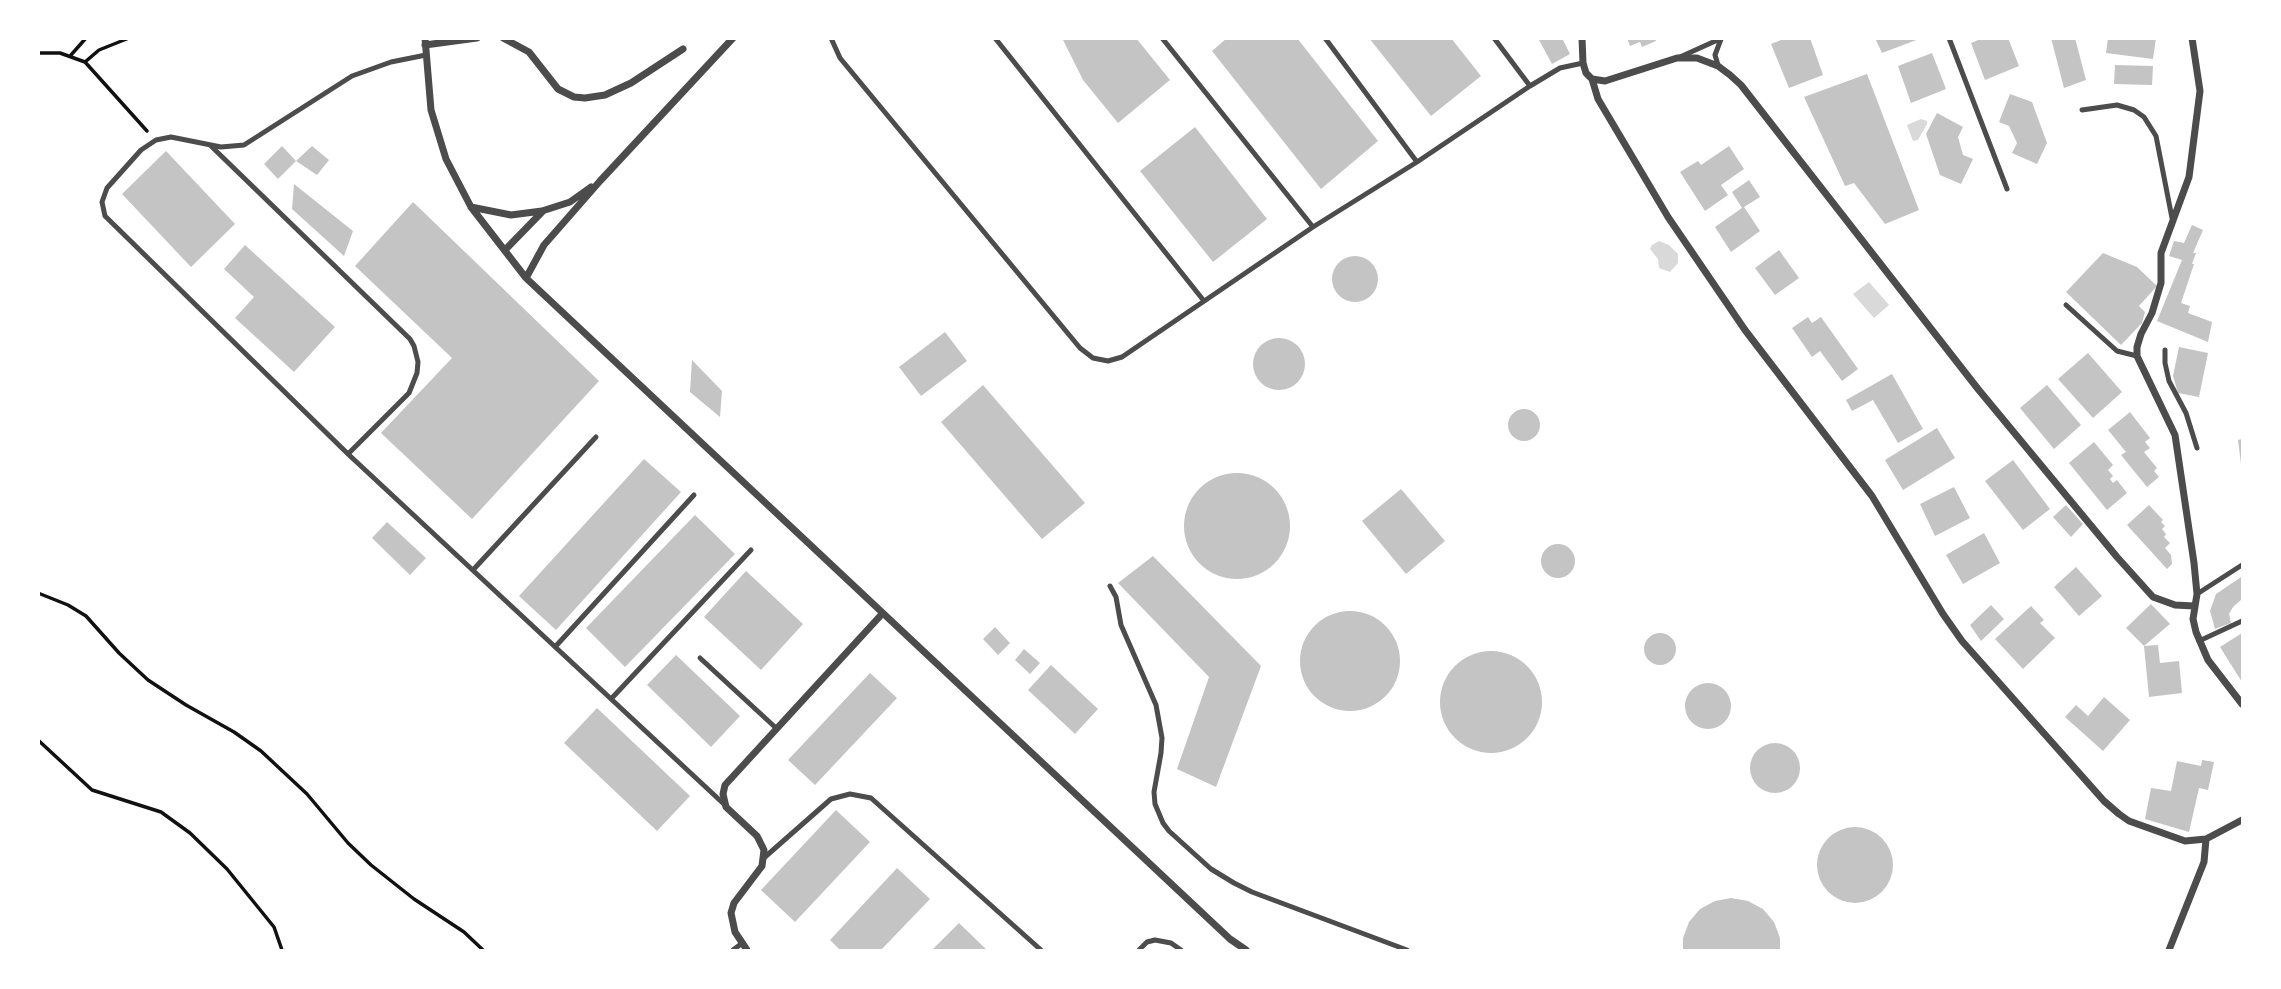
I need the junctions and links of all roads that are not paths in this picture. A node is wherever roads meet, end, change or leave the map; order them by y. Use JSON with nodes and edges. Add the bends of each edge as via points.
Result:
{"nodes":[{"id":1,"x":477,"y":38,"type":"edge"},
{"id":2,"x":503,"y":38,"type":"edge"},
{"id":3,"x":733,"y":38,"type":"edge"},
{"id":4,"x":831,"y":38,"type":"edge"},
{"id":5,"x":995,"y":38,"type":"edge"},
{"id":6,"x":1162,"y":38,"type":"edge"},
{"id":7,"x":1325,"y":38,"type":"edge"},
{"id":8,"x":1494,"y":38,"type":"edge"},
{"id":9,"x":1582,"y":38,"type":"edge"},
{"id":10,"x":1949,"y":38,"type":"edge"},
{"id":11,"x":2192,"y":38,"type":"edge"},
{"id":12,"x":461,"y":39,"type":"edge"},
{"id":13,"x":1722,"y":39,"type":"edge"},
{"id":14,"x":425,"y":42,"type":"edge"},
{"id":15,"x":683,"y":49,"type":"dead end"},
{"id":16,"x":426,"y":55,"type":"junction"},
{"id":17,"x":1677,"y":58,"type":"junction"},
{"id":18,"x":1583,"y":63,"type":"junction"},
{"id":19,"x":1718,"y":66,"type":"junction"},
{"id":20,"x":1592,"y":79,"type":"junction"},
{"id":21,"x":1530,"y":86,"type":"junction"},
{"id":22,"x":2082,"y":110,"type":"dead end"},
{"id":23,"x":211,"y":146,"type":"junction"},
{"id":24,"x":1417,"y":162,"type":"junction"},
{"id":25,"x":600,"y":181,"type":"junction"},
{"id":26,"x":2007,"y":189,"type":"dead end"},
{"id":27,"x":471,"y":207,"type":"junction"},
{"id":28,"x":542,"y":211,"type":"junction"},
{"id":29,"x":2173,"y":221,"type":"junction"},
{"id":30,"x":1313,"y":227,"type":"junction"},
{"id":31,"x":505,"y":250,"type":"junction"},
{"id":32,"x":526,"y":278,"type":"junction"},
{"id":33,"x":1204,"y":301,"type":"junction"},
{"id":34,"x":2066,"y":305,"type":"dead end"},
{"id":35,"x":2165,"y":349,"type":"dead end"},
{"id":36,"x":2137,"y":356,"type":"junction"},
{"id":37,"x":2191,"y":430,"type":"junction"},
{"id":38,"x":2175,"y":435,"type":"junction"},
{"id":39,"x":596,"y":437,"type":"dead end"},
{"id":40,"x":2197,"y":448,"type":"dead end"},
{"id":41,"x":348,"y":454,"type":"junction"},
{"id":42,"x":694,"y":495,"type":"dead end"},
{"id":43,"x":751,"y":551,"type":"dead end"},
{"id":44,"x":2242,"y":565,"type":"edge"},
{"id":45,"x":473,"y":570,"type":"junction"},
{"id":46,"x":1110,"y":586,"type":"dead end"},
{"id":47,"x":2197,"y":594,"type":"junction"},
{"id":48,"x":2194,"y":606,"type":"junction"},
{"id":49,"x":882,"y":614,"type":"junction"},
{"id":50,"x":2242,"y":621,"type":"edge"},
{"id":51,"x":2199,"y":640,"type":"junction"},
{"id":52,"x":555,"y":647,"type":"junction"},
{"id":53,"x":699,"y":658,"type":"dead end"},
{"id":54,"x":611,"y":699,"type":"junction"},
{"id":55,"x":2242,"y":705,"type":"edge"},
{"id":56,"x":776,"y":728,"type":"junction"},
{"id":57,"x":726,"y":807,"type":"junction"},
{"id":58,"x":2242,"y":820,"type":"edge"},
{"id":59,"x":2206,"y":839,"type":"junction"},
{"id":60,"x":765,"y":857,"type":"junction"},
{"id":61,"x":744,"y":947,"type":"edge"},
{"id":62,"x":733,"y":950,"type":"edge"},
{"id":63,"x":1041,"y":950,"type":"edge"},
{"id":64,"x":1139,"y":950,"type":"edge"},
{"id":65,"x":1181,"y":950,"type":"edge"},
{"id":66,"x":1246,"y":950,"type":"edge"},
{"id":67,"x":1407,"y":950,"type":"edge"},
{"id":68,"x":2169,"y":950,"type":"edge"}],
"edges":[{"from":1,"to":12,"type":"street"},
{"from":2,"to":15,"type":"street","via":[[528,52],[558,89],[585,98],[631,83]]},
{"from":3,"to":25,"type":"street"},
{"from":4,"to":33,"type":"lane","via":[[840,58],[1086,354],[1101,360],[1122,357]]},
{"from":5,"to":33,"type":"lane"},
{"from":6,"to":30,"type":"lane"},
{"from":7,"to":24,"type":"lane"},
{"from":8,"to":21,"type":"lane"},
{"from":9,"to":18,"type":"street"},
{"from":10,"to":26,"type":"lane"},
{"from":11,"to":29,"type":"street","via":[[2200,91],[2196,133],[2189,177]]},
{"from":12,"to":14,"type":"street"},
{"from":13,"to":17,"type":"lane"},
{"from":13,"to":19,"type":"lane","via":[[1716,55]]},
{"from":14,"to":16,"type":"street"},
{"from":16,"to":23,"type":"lane","via":[[352,76],[243,145]]},
{"from":16,"to":27,"type":"street","via":[[437,133]]},
{"from":17,"to":19,"type":"street","via":[[1697,58]]},
{"from":17,"to":20,"type":"street","via":[[1605,81]]},
{"from":18,"to":20,"type":"street"},
{"from":18,"to":21,"type":"lane","via":[[1560,68]]},
{"from":19,"to":48,"type":"street","via":[[1741,85],[1978,388],[2135,577],[2153,597]]},
{"from":20,"to":59,"type":"street","via":[[1602,108],[1668,217],[1745,330],[1872,496],[1962,641],[2111,808],[2129,821],[2174,838]]},
{"from":21,"to":24,"type":"lane"},
{"from":22,"to":29,"type":"lane","via":[[2117,105],[2144,117],[2156,136]]},
{"from":23,"to":41,"type":"lane","via":[[414,346],[417,373],[409,393]]},
{"from":23,"to":41,"type":"lane","via":[[171,137],[156,140],[107,188],[105,216]]},
{"from":24,"to":30,"type":"lane"},
{"from":25,"to":28,"type":"street","via":[[570,202]]},
{"from":25,"to":32,"type":"street","via":[[544,246]]},
{"from":27,"to":28,"type":"street","via":[[511,215]]},
{"from":27,"to":31,"type":"street"},
{"from":28,"to":31,"type":"street"},
{"from":29,"to":36,"type":"street","via":[[2161,253],[2161,283]]},
{"from":30,"to":33,"type":"lane"},
{"from":31,"to":32,"type":"street"},
{"from":32,"to":49,"type":"street"},
{"from":34,"to":36,"type":"lane","via":[[2117,351]]},
{"from":35,"to":37,"type":"lane","via":[[2169,381]]},
{"from":36,"to":38,"type":"street"},
{"from":37,"to":38,"type":"lane"},
{"from":37,"to":40,"type":"lane"},
{"from":38,"to":47,"type":"street"},
{"from":39,"to":45,"type":"lane"},
{"from":41,"to":45,"type":"lane"},
{"from":42,"to":52,"type":"lane"},
{"from":43,"to":54,"type":"lane"},
{"from":44,"to":47,"type":"lane"},
{"from":45,"to":52,"type":"lane"},
{"from":46,"to":67,"type":"lane","via":[[1158,714],[1161,753],[1155,804],[1169,831],[1234,883]]},
{"from":47,"to":48,"type":"street"},
{"from":48,"to":51,"type":"street"},
{"from":49,"to":56,"type":"street"},
{"from":49,"to":66,"type":"street"},
{"from":50,"to":51,"type":"lane"},
{"from":51,"to":55,"type":"street","via":[[2208,660]]},
{"from":52,"to":54,"type":"lane"},
{"from":53,"to":56,"type":"lane"},
{"from":54,"to":57,"type":"lane"},
{"from":56,"to":57,"type":"street","via":[[725,785]]},
{"from":57,"to":60,"type":"street","via":[[757,836]]},
{"from":58,"to":59,"type":"street"},
{"from":59,"to":68,"type":"street","via":[[2204,862]]},
{"from":60,"to":61,"type":"street","via":[[734,903],[732,923]]},
{"from":60,"to":63,"type":"lane","via":[[831,799],[850,794],[872,799]]},
{"from":61,"to":62,"type":"lane"},
{"from":64,"to":65,"type":"lane","via":[[1155,940]]}]}
